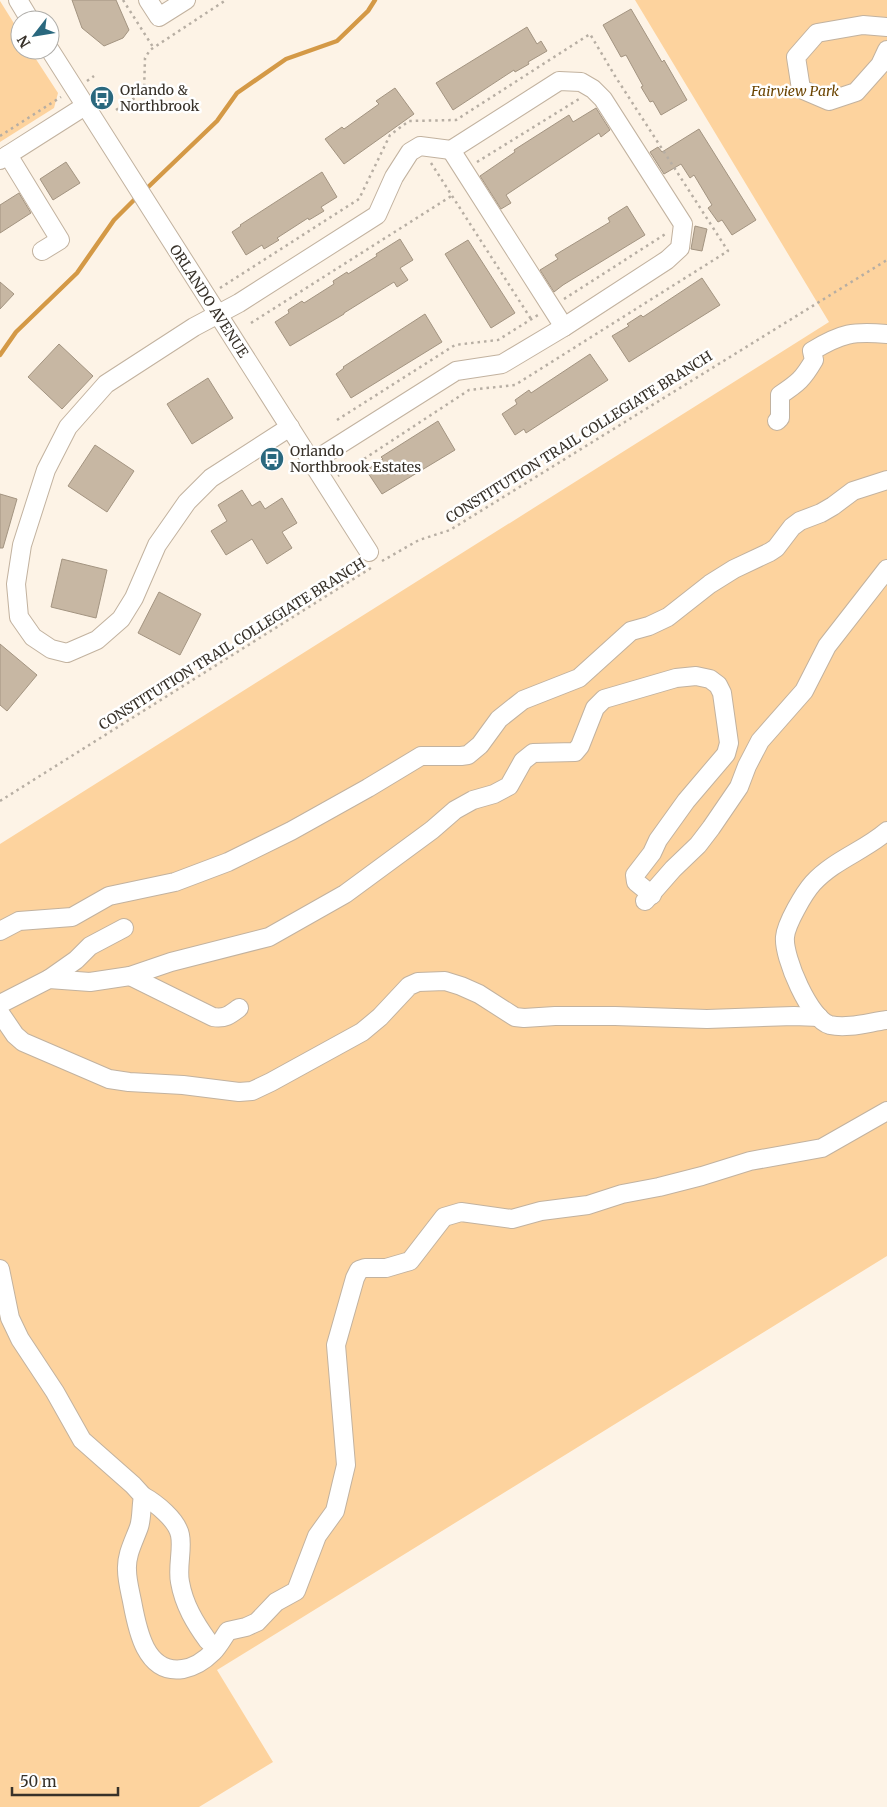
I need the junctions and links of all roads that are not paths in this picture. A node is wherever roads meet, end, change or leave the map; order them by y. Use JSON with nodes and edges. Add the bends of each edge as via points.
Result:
{"nodes":[{"id":1,"x":148,"y":0,"type":"edge"},
{"id":2,"x":186,"y":0,"type":"edge"},
{"id":3,"x":887,"y":27,"type":"edge"},
{"id":4,"x":887,"y":50,"type":"edge"},
{"id":5,"x":56,"y":60,"type":"edge"},
{"id":6,"x":85,"y":106,"type":"junction"},
{"id":7,"x":451,"y":150,"type":"junction"},
{"id":8,"x":4,"y":158,"type":"edge"},
{"id":9,"x":42,"y":251,"type":"dead end"},
{"id":10,"x":218,"y":315,"type":"junction"},
{"id":11,"x":564,"y":327,"type":"junction"},
{"id":12,"x":887,"y":334,"type":"edge"},
{"id":13,"x":777,"y":421,"type":"dead end"},
{"id":14,"x":290,"y":427,"type":"junction"},
{"id":15,"x":312,"y":462,"type":"junction"},
{"id":16,"x":887,"y":480,"type":"edge"},
{"id":17,"x":374,"y":560,"type":"road end"},
{"id":18,"x":887,"y":569,"type":"edge"},
{"id":19,"x":887,"y":831,"type":"edge"},
{"id":20,"x":124,"y":928,"type":"dead end"},
{"id":21,"x":0,"y":931,"type":"edge"},
{"id":22,"x":130,"y":976,"type":"junction"},
{"id":23,"x":49,"y":980,"type":"junction"},
{"id":24,"x":0,"y":1004,"type":"edge"},
{"id":25,"x":239,"y":1008,"type":"dead end"},
{"id":26,"x":0,"y":1013,"type":"edge"},
{"id":27,"x":819,"y":1017,"type":"junction"},
{"id":28,"x":887,"y":1020,"type":"edge"},
{"id":29,"x":887,"y":1111,"type":"edge"},
{"id":30,"x":0,"y":1269,"type":"edge"},
{"id":31,"x":143,"y":1496,"type":"junction"},
{"id":32,"x":228,"y":1631,"type":"junction"}],
"edges":[{"from":1,"to":2,"type":"street","via":[[159,17]]},
{"from":3,"to":4,"type":"street","via":[[863,25],[817,33],[796,57],[801,89],[828,101],[856,92],[880,65]]},
{"from":5,"to":6,"type":"street","name":"ORLANDO AVENUE"},
{"from":6,"to":8,"type":"street"},
{"from":6,"to":10,"type":"street","name":"ORLANDO AVENUE"},
{"from":7,"to":10,"type":"street","via":[[420,146],[410,152],[394,177],[377,215]]},
{"from":7,"to":11,"type":"street"},
{"from":7,"to":11,"type":"street","via":[[559,80],[581,82],[603,99],[683,224],[680,248],[667,260]]},
{"from":8,"to":9,"type":"street","via":[[60,240]]},
{"from":10,"to":14,"type":"street","name":"ORLANDO AVENUE"},
{"from":10,"to":14,"type":"street","via":[[106,384],[68,427],[46,470],[22,545],[16,584],[19,617],[33,637],[51,649],[67,653],[97,640],[121,619],[134,598],[157,545],[187,502],[211,478]]},
{"from":11,"to":15,"type":"street","via":[[502,364],[456,371]]},
{"from":12,"to":13,"type":"street","via":[[852,332],[812,350],[814,360],[806,373],[780,395],[780,418]]},
{"from":14,"to":15,"type":"street","name":"ORLANDO AVENUE"},
{"from":15,"to":17,"type":"street","name":"ORLANDO AVENUE"},
{"from":16,"to":21,"type":"street","via":[[853,490],[821,513],[800,521],[776,548],[717,579],[668,617],[632,632],[580,678],[523,700],[499,719],[480,745],[468,755],[421,756],[291,832],[228,862],[175,882],[109,896],[72,917],[19,921]]},
{"from":18,"to":22,"type":"street","via":[[827,646],[804,691],[760,742],[739,786],[711,828],[648,898],[636,882],[635,875],[686,801],[726,754],[729,743],[722,693],[710,679],[696,676],[676,678],[604,699],[595,708],[575,752],[533,753],[523,761],[509,786],[455,810],[345,894],[269,936]]},
{"from":19,"to":27,"type":"street","via":[[832,866],[812,884],[795,911],[785,937],[794,978]]},
{"from":20,"to":23,"type":"street","via":[[90,946]]},
{"from":22,"to":23,"type":"street","via":[[90,982]]},
{"from":22,"to":25,"type":"street","via":[[213,1016],[230,1016]]},
{"from":23,"to":24,"type":"street"},
{"from":26,"to":27,"type":"street","via":[[23,1042],[109,1079],[239,1092],[272,1082],[362,1032],[409,986],[418,982],[444,981],[461,986],[480,994],[515,1017],[524,1018]]},
{"from":27,"to":28,"type":"street","via":[[825,1023],[836,1025]]},
{"from":29,"to":32,"type":"street","via":[[822,1148],[750,1161],[588,1205],[541,1211],[512,1220],[461,1212],[444,1217],[410,1261],[386,1268],[359,1270],[336,1345],[346,1465],[335,1511],[317,1536],[296,1591],[276,1602],[257,1622]]},
{"from":30,"to":31,"type":"street","via":[[10,1318],[20,1339],[82,1440]]},
{"from":31,"to":32,"type":"street","via":[[169,1517],[180,1535],[179,1580],[186,1606],[205,1636]]},
{"from":31,"to":32,"type":"street","via":[[140,1525],[131,1544],[127,1569],[138,1633],[149,1653],[166,1668],[188,1668],[214,1652]]}]}
